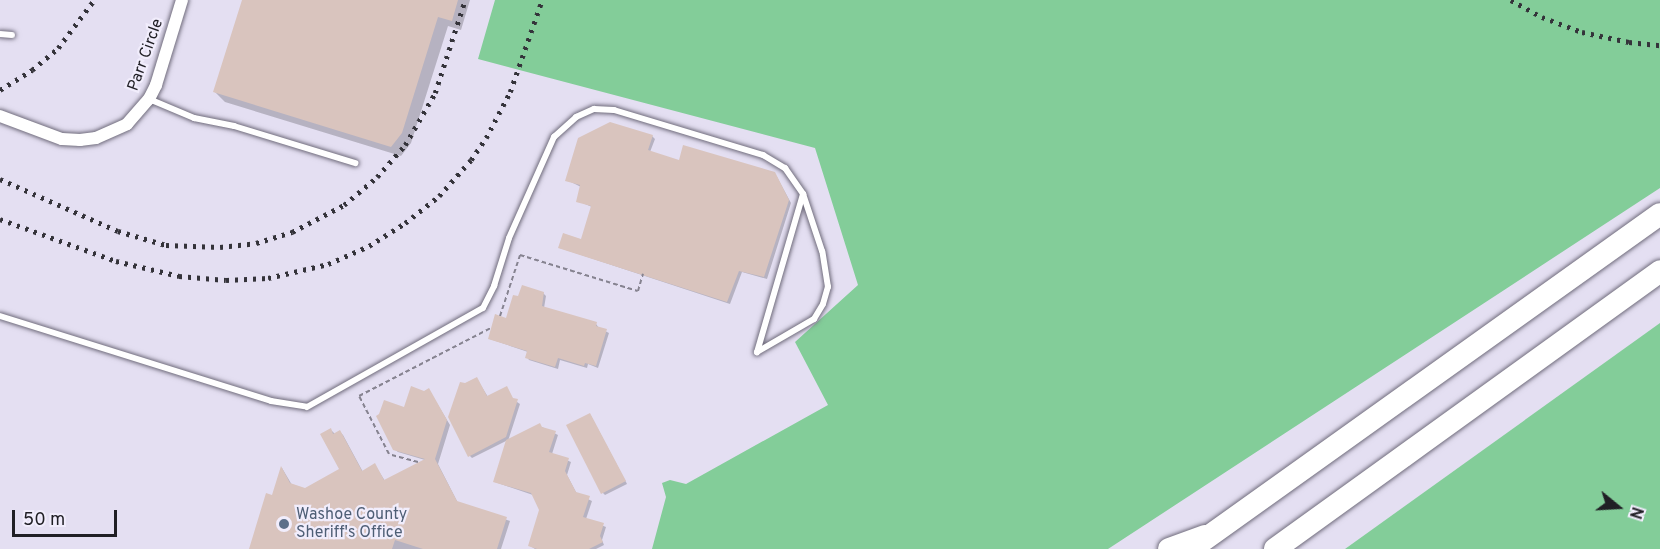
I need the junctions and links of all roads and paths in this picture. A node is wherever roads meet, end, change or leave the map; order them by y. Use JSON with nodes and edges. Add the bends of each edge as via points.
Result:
{"nodes":[{"id":1,"x":182,"y":0,"type":"edge"},
{"id":2,"x":0,"y":34,"type":"edge"},
{"id":3,"x":12,"y":35,"type":"dead end"},
{"id":4,"x":149,"y":99,"type":"junction"},
{"id":5,"x":0,"y":116,"type":"edge"},
{"id":6,"x":355,"y":163,"type":"dead end"},
{"id":7,"x":803,"y":194,"type":"junction"},
{"id":8,"x":1660,"y":214,"type":"edge"},
{"id":9,"x":1660,"y":271,"type":"edge"},
{"id":10,"x":643,"y":274,"type":"dead end"},
{"id":11,"x":0,"y":316,"type":"edge"},
{"id":12,"x":500,"y":316,"type":"dead end"},
{"id":13,"x":491,"y":327,"type":"dead end"},
{"id":14,"x":418,"y":462,"type":"dead end"},
{"id":15,"x":1215,"y":532,"type":"junction"},
{"id":16,"x":1300,"y":532,"type":"junction"},
{"id":17,"x":1169,"y":549,"type":"edge"},
{"id":18,"x":1191,"y":549,"type":"edge"},
{"id":19,"x":1275,"y":549,"type":"edge"},
{"id":20,"x":1285,"y":549,"type":"edge"}],
"edges":[{"from":1,"to":4,"type":"street","name":"Parr Circle"},
{"from":2,"to":3,"type":"lane"},
{"from":4,"to":5,"type":"street","name":"Parr Circle","via":[[133,118],[113,132],[80,140],[62,139]]},
{"from":4,"to":6,"type":"lane","via":[[194,118],[234,126]]},
{"from":7,"to":7,"type":"lane","via":[[783,261],[757,352],[814,319],[828,287],[822,251]]},
{"from":7,"to":11,"type":"lane","via":[[785,168],[763,155],[614,110],[594,109],[576,117],[554,137],[483,308],[307,408],[271,401]]},
{"from":8,"to":15,"type":"highway"},
{"from":9,"to":16,"type":"highway"},
{"from":10,"to":12,"type":"path","via":[[638,291],[520,255]]},
{"from":13,"to":14,"type":"path","via":[[359,396],[389,454]]},
{"from":15,"to":17,"type":"highway"},
{"from":15,"to":18,"type":"highway"},
{"from":16,"to":19,"type":"highway"},
{"from":16,"to":20,"type":"highway"}]}
